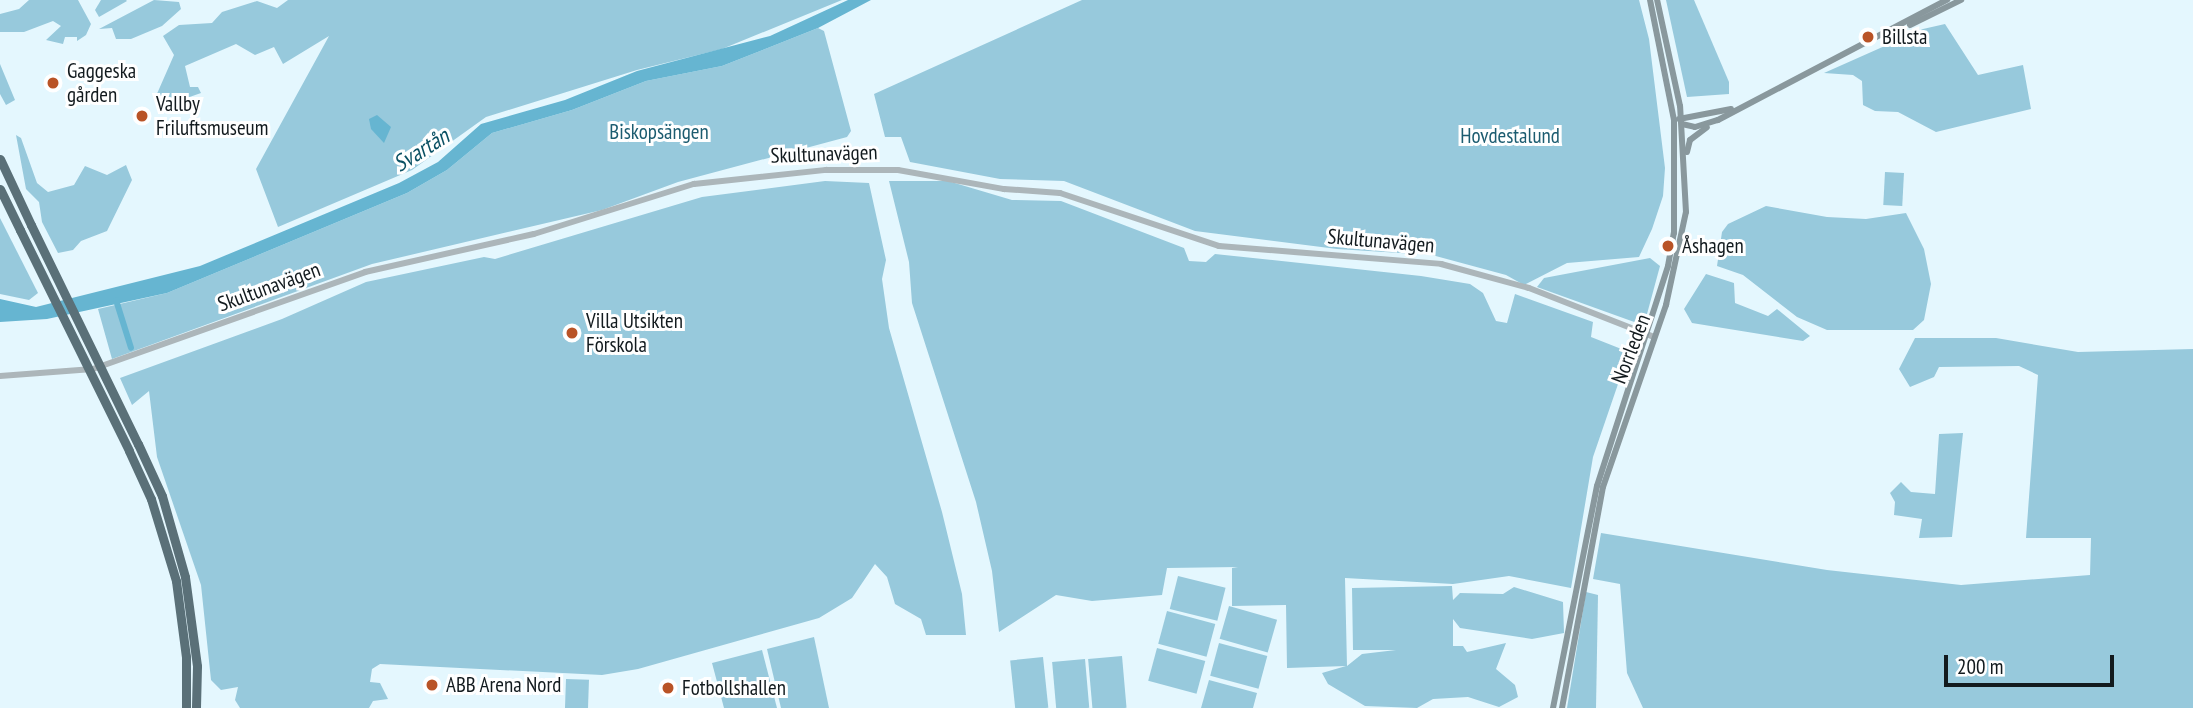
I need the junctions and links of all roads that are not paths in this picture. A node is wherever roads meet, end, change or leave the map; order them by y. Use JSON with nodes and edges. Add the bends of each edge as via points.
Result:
{"nodes":[{"id":1,"x":1650,"y":0,"type":"edge"},
{"id":2,"x":1657,"y":0,"type":"edge"},
{"id":3,"x":1947,"y":0,"type":"edge"},
{"id":4,"x":1961,"y":0,"type":"edge"},
{"id":5,"x":1888,"y":33,"type":"junction"},
{"id":6,"x":1740,"y":107,"type":"junction"},
{"id":7,"x":1681,"y":110,"type":"junction"},
{"id":8,"x":1692,"y":118,"type":"junction"},
{"id":9,"x":1718,"y":120,"type":"junction"},
{"id":10,"x":1680,"y":121,"type":"junction"},
{"id":11,"x":1686,"y":155,"type":"junction"},
{"id":12,"x":0,"y":159,"type":"edge"},
{"id":13,"x":0,"y":189,"type":"edge"},
{"id":14,"x":0,"y":200,"type":"edge"},
{"id":15,"x":20,"y":230,"type":"junction"},
{"id":16,"x":1646,"y":334,"type":"junction"},
{"id":17,"x":1654,"y":337,"type":"junction"},
{"id":18,"x":0,"y":376,"type":"edge"},
{"id":19,"x":197,"y":705,"type":"edge"},
{"id":20,"x":184,"y":708,"type":"edge"},
{"id":21,"x":1553,"y":708,"type":"edge"},
{"id":22,"x":1562,"y":708,"type":"edge"}],
"edges":[{"from":1,"to":10,"type":"main road","name":"Norrleden"},
{"from":2,"to":7,"type":"main road","name":"Norrleden"},
{"from":3,"to":5,"type":"main road"},
{"from":4,"to":5,"type":"main road"},
{"from":5,"to":6,"type":"main road"},
{"from":6,"to":8,"type":"main road"},
{"from":6,"to":9,"type":"main road"},
{"from":7,"to":8,"type":"main road"},
{"from":7,"to":10,"type":"main road","name":"Norrleden"},
{"from":8,"to":10,"type":"main road"},
{"from":9,"to":10,"type":"main road","via":[[1695,127]]},
{"from":9,"to":11,"type":"main road","via":[[1695,135]]},
{"from":10,"to":11,"type":"main road","name":"Norrleden"},
{"from":10,"to":16,"type":"main road","name":"Norrleden","via":[[1674,233]]},
{"from":11,"to":17,"type":"main road","name":"Norrleden","via":[[1682,236]]},
{"from":12,"to":19,"type":"highway","bridge":true,"via":[[162,496],[183,567],[193,624]]},
{"from":13,"to":15,"type":"highway"},
{"from":14,"to":15,"type":"highway"},
{"from":15,"to":20,"type":"highway","bridge":true,"via":[[151,499],[176,581],[187,677]]},
{"from":16,"to":17,"type":"street","name":"Skultunavägen"},
{"from":16,"to":18,"type":"street","name":"Skultunavägen","via":[[1529,288],[1441,264],[1219,246],[1060,193],[1004,189],[898,170],[826,170],[694,184],[534,234],[352,275],[93,369]]},
{"from":16,"to":21,"type":"main road","name":"Norrleden","via":[[1597,486]]},
{"from":17,"to":22,"type":"main road","name":"Norrleden","via":[[1603,487]]}]}
